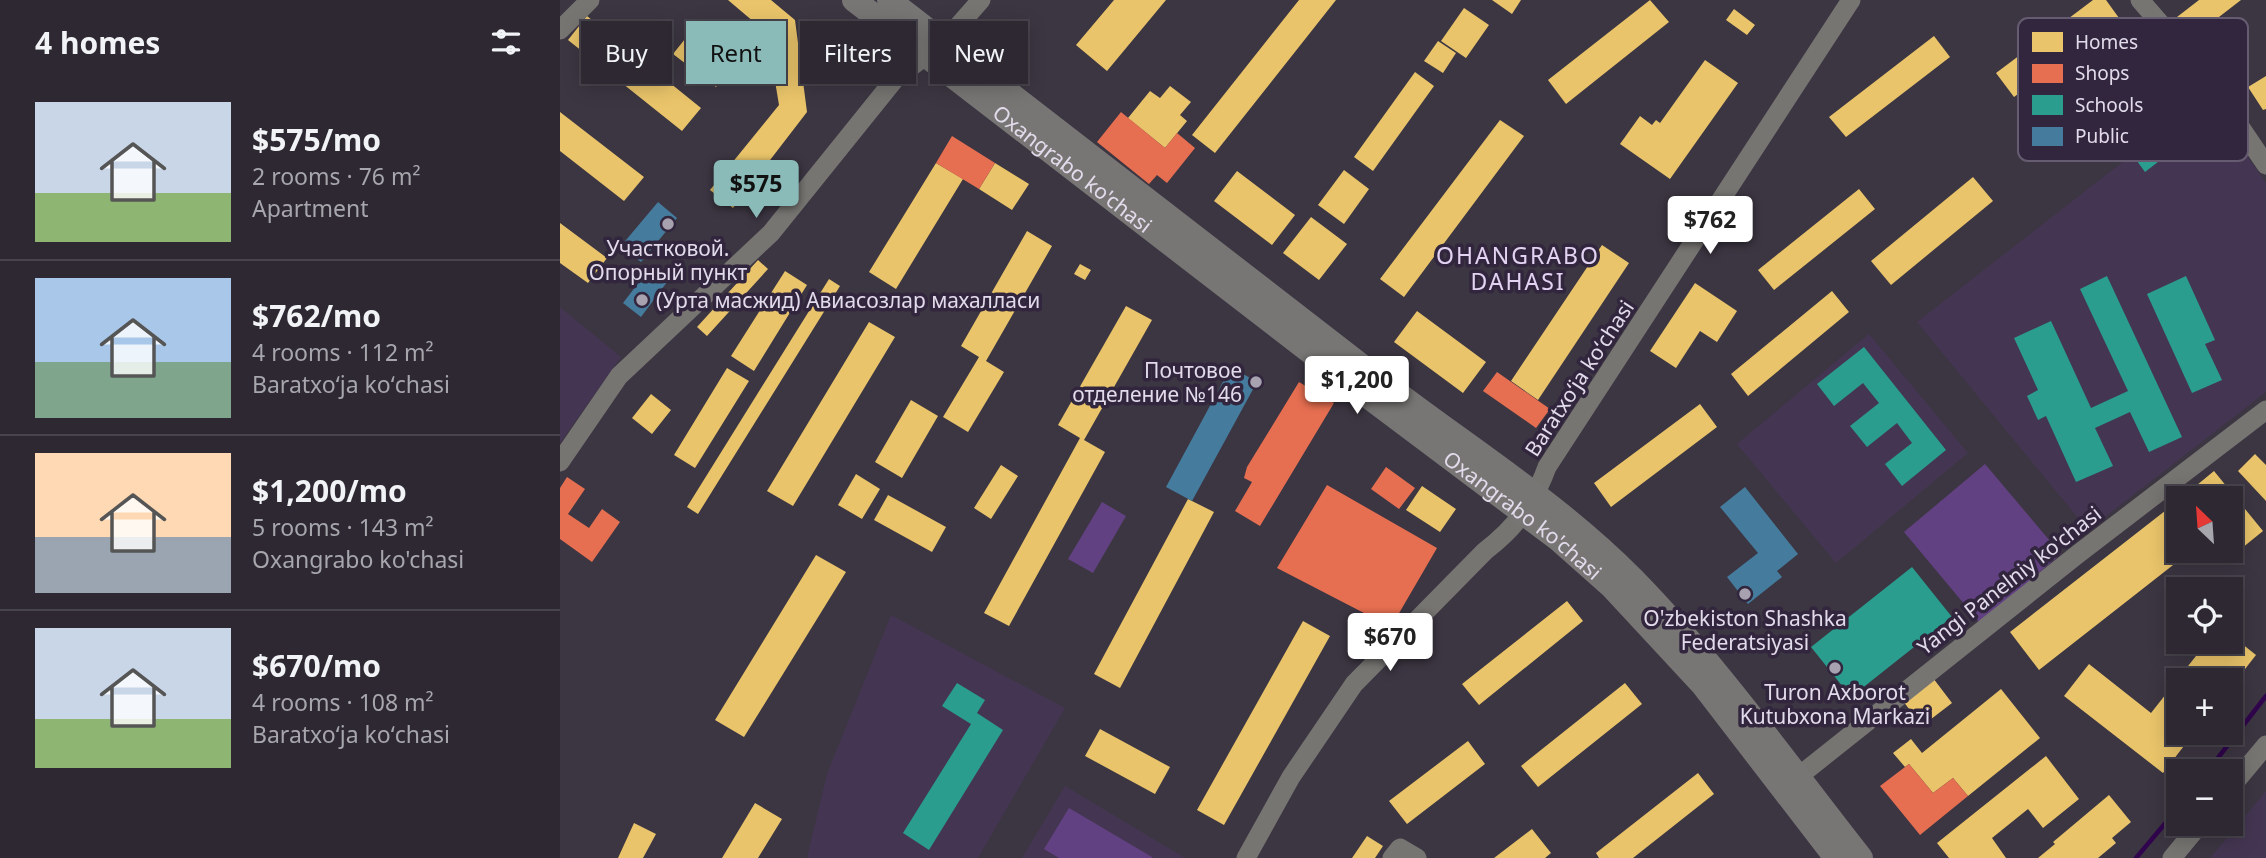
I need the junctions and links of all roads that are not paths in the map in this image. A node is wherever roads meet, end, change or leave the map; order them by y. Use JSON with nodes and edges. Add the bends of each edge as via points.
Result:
{"nodes":[{"id":1,"x":590,"y":0,"type":"edge"},
{"id":2,"x":854,"y":0,"type":"edge"},
{"id":3,"x":889,"y":0,"type":"edge"},
{"id":4,"x":981,"y":0,"type":"edge"},
{"id":5,"x":1851,"y":0,"type":"edge"},
{"id":6,"x":2140,"y":0,"type":"edge"},
{"id":7,"x":2156,"y":18,"type":"edge"},
{"id":8,"x":961,"y":21,"type":"edge"},
{"id":9,"x":560,"y":30,"type":"edge"},
{"id":10,"x":930,"y":44,"type":"edge"},
{"id":11,"x":930,"y":46,"type":"edge"},
{"id":12,"x":930,"y":53,"type":"edge"},
{"id":13,"x":980,"y":84,"type":"edge"},
{"id":14,"x":2248,"y":138,"type":"edge"},
{"id":15,"x":2266,"y":165,"type":"edge"},
{"id":16,"x":2266,"y":410,"type":"edge"},
{"id":17,"x":560,"y":462,"type":"edge"},
{"id":18,"x":1531,"y":503,"type":"junction"},
{"id":19,"x":2266,"y":746,"type":"edge"},
{"id":20,"x":2243,"y":773,"type":"edge"},
{"id":21,"x":1790,"y":784,"type":"junction"},
{"id":22,"x":2190,"y":836,"type":"edge"},
{"id":23,"x":1246,"y":858,"type":"edge"},
{"id":24,"x":1836,"y":858,"type":"edge"},
{"id":25,"x":1861,"y":858,"type":"edge"},
{"id":26,"x":2172,"y":858,"type":"edge"}],
"edges":[{"from":1,"to":9,"type":"street"},
{"from":2,"to":11,"type":"main road","name":"Oxangrabo ko'chasi"},
{"from":3,"to":10,"type":"main road","name":"Oxangrabo ko'chasi"},
{"from":4,"to":8,"type":"street"},
{"from":5,"to":18,"type":"street","name":"Baratxoʻja koʻchasi","via":[[1547,467]]},
{"from":6,"to":7,"type":"street"},
{"from":12,"to":17,"type":"street","via":[[895,79],[771,233],[619,376]]},
{"from":13,"to":18,"type":"main road","name":"Oxangrabo ko'chasi"},
{"from":14,"to":15,"type":"street"},
{"from":16,"to":21,"type":"street","name":"Yangi Panelniy ko'chasi"},
{"from":18,"to":21,"type":"main road","name":"Oxangrabo ko'chasi","via":[[1602,551],[1660,608]]},
{"from":18,"to":23,"type":"street","name":"Baratxoʻja koʻchasi","via":[[1508,533],[1354,684],[1291,777]]},
{"from":19,"to":20,"type":"street"},
{"from":21,"to":24,"type":"main road","name":"Oxangrabo ko'chasi"},
{"from":21,"to":25,"type":"main road","name":"Oxangrabo ko'chasi"},
{"from":22,"to":26,"type":"street"}]}
